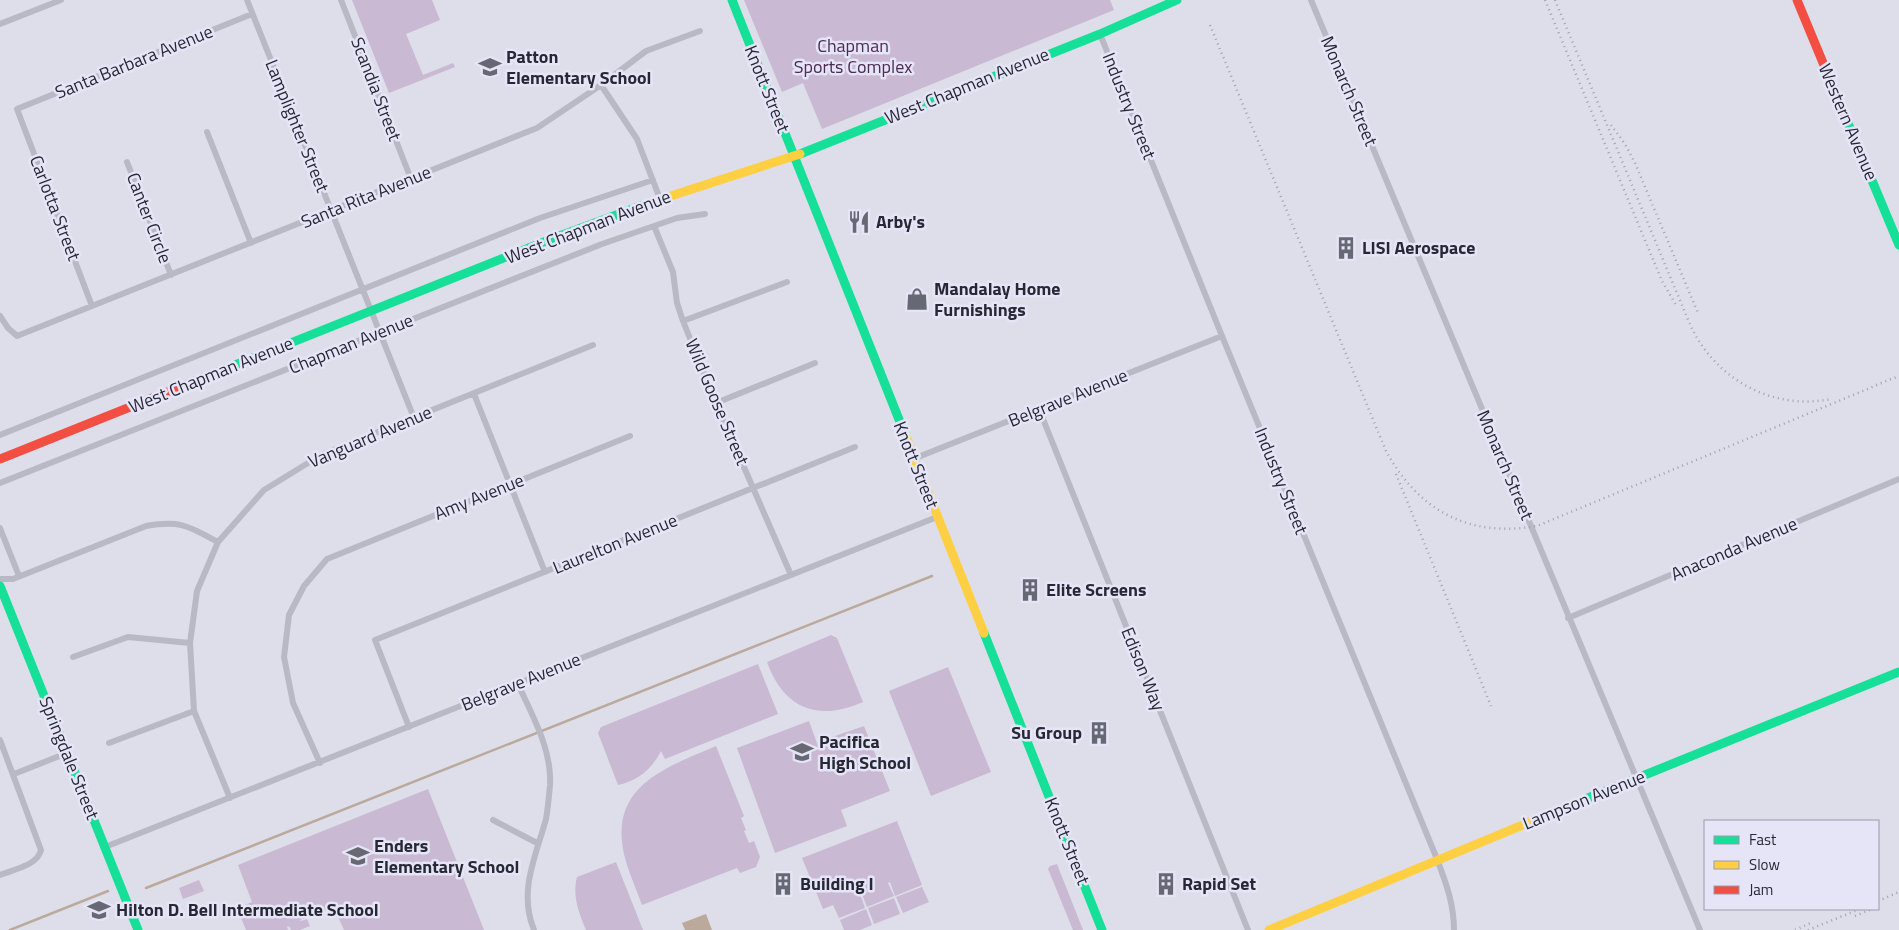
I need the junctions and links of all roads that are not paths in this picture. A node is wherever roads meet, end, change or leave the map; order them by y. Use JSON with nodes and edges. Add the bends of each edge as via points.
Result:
{"nodes":[{"id":1,"x":61,"y":0,"type":"edge"},
{"id":2,"x":247,"y":0,"type":"edge"},
{"id":3,"x":341,"y":0,"type":"edge"},
{"id":4,"x":732,"y":0,"type":"edge"},
{"id":5,"x":1177,"y":0,"type":"edge"},
{"id":6,"x":1311,"y":0,"type":"edge"},
{"id":7,"x":1797,"y":0,"type":"edge"},
{"id":8,"x":252,"y":14,"type":"junction"},
{"id":9,"x":0,"y":24,"type":"edge"},
{"id":10,"x":700,"y":31,"type":"dead end"},
{"id":11,"x":1100,"y":34,"type":"junction"},
{"id":12,"x":601,"y":85,"type":"junction"},
{"id":13,"x":17,"y":110,"type":"joint"},
{"id":14,"x":207,"y":132,"type":"dead end"},
{"id":15,"x":794,"y":156,"type":"junction"},
{"id":16,"x":127,"y":162,"type":"dead end"},
{"id":17,"x":411,"y":179,"type":"junction"},
{"id":18,"x":653,"y":180,"type":"junction"},
{"id":19,"x":660,"y":199,"type":"junction"},
{"id":20,"x":331,"y":211,"type":"junction"},
{"id":21,"x":705,"y":214,"type":"dead end"},
{"id":22,"x":654,"y":226,"type":"junction"},
{"id":23,"x":251,"y":243,"type":"junction"},
{"id":24,"x":1899,"y":244,"type":"edge"},
{"id":25,"x":171,"y":275,"type":"junction"},
{"id":26,"x":787,"y":282,"type":"dead end"},
{"id":27,"x":363,"y":290,"type":"junction"},
{"id":28,"x":92,"y":306,"type":"junction"},
{"id":29,"x":371,"y":311,"type":"junction"},
{"id":30,"x":0,"y":316,"type":"edge"},
{"id":31,"x":683,"y":322,"type":"junction"},
{"id":32,"x":379,"y":332,"type":"junction"},
{"id":33,"x":1222,"y":336,"type":"junction"},
{"id":34,"x":593,"y":345,"type":"dead end"},
{"id":35,"x":815,"y":363,"type":"dead end"},
{"id":36,"x":474,"y":394,"type":"junction"},
{"id":37,"x":716,"y":403,"type":"junction"},
{"id":38,"x":1039,"y":409,"type":"junction"},
{"id":39,"x":414,"y":418,"type":"junction"},
{"id":40,"x":0,"y":435,"type":"edge"},
{"id":41,"x":630,"y":436,"type":"dead end"},
{"id":42,"x":855,"y":447,"type":"dead end"},
{"id":43,"x":0,"y":459,"type":"edge"},
{"id":44,"x":914,"y":459,"type":"junction"},
{"id":45,"x":1899,"y":479,"type":"edge"},
{"id":46,"x":0,"y":483,"type":"edge"},
{"id":47,"x":510,"y":485,"type":"junction"},
{"id":48,"x":753,"y":488,"type":"junction"},
{"id":49,"x":937,"y":517,"type":"junction"},
{"id":50,"x":0,"y":528,"type":"edge"},
{"id":51,"x":218,"y":542,"type":"junction"},
{"id":52,"x":545,"y":572,"type":"junction"},
{"id":53,"x":791,"y":575,"type":"junction"},
{"id":54,"x":20,"y":576,"type":"junction"},
{"id":55,"x":0,"y":579,"type":"edge"},
{"id":56,"x":0,"y":586,"type":"edge"},
{"id":57,"x":1568,"y":618,"type":"junction"},
{"id":58,"x":190,"y":643,"type":"junction"},
{"id":59,"x":73,"y":657,"type":"dead end"},
{"id":60,"x":1899,"y":672,"type":"edge"},
{"id":61,"x":518,"y":684,"type":"junction"},
{"id":62,"x":194,"y":711,"type":"junction"},
{"id":63,"x":409,"y":727,"type":"junction"},
{"id":64,"x":0,"y":740,"type":"edge"},
{"id":65,"x":109,"y":743,"type":"dead end"},
{"id":66,"x":67,"y":752,"type":"junction"},
{"id":67,"x":320,"y":763,"type":"junction"},
{"id":68,"x":14,"y":774,"type":"junction"},
{"id":69,"x":1637,"y":779,"type":"junction"},
{"id":70,"x":230,"y":798,"type":"junction"},
{"id":71,"x":493,"y":820,"type":"dead end"},
{"id":72,"x":537,"y":842,"type":"junction"},
{"id":73,"x":105,"y":847,"type":"junction"},
{"id":74,"x":1437,"y":859,"type":"junction"},
{"id":75,"x":0,"y":875,"type":"edge"},
{"id":76,"x":138,"y":930,"type":"edge"},
{"id":77,"x":534,"y":930,"type":"edge"},
{"id":78,"x":1102,"y":930,"type":"edge"},
{"id":79,"x":1248,"y":930,"type":"edge"},
{"id":80,"x":1269,"y":930,"type":"edge"},
{"id":81,"x":1454,"y":930,"type":"edge"},
{"id":82,"x":1700,"y":930,"type":"edge"}],
"edges":[{"from":1,"to":9,"type":"street"},
{"from":2,"to":8,"type":"street","name":"Lamplighter Street"},
{"from":3,"to":17,"type":"street","name":"Scandia Street"},
{"from":4,"to":15,"type":"main road","name":"Knott Street"},
{"from":5,"to":11,"type":"main road","name":"West Chapman Avenue"},
{"from":6,"to":57,"type":"street","name":"Monarch Street"},
{"from":7,"to":24,"type":"main road","name":"Western Avenue"},
{"from":8,"to":13,"type":"street","name":"Santa Barbara Avenue"},
{"from":8,"to":20,"type":"street","name":"Lamplighter Street"},
{"from":10,"to":12,"type":"street","name":"Santa Rita Avenue","via":[[646,52]]},
{"from":11,"to":15,"type":"main road","name":"West Chapman Avenue"},
{"from":11,"to":33,"type":"street","name":"Industry Street"},
{"from":12,"to":17,"type":"street","name":"Santa Rita Avenue","via":[[537,128]]},
{"from":12,"to":18,"type":"street","via":[[637,140]]},
{"from":13,"to":28,"type":"street","name":"Carlotta Street"},
{"from":14,"to":23,"type":"street"},
{"from":15,"to":19,"type":"main road","name":"West Chapman Avenue"},
{"from":15,"to":44,"type":"main road","name":"Knott Street"},
{"from":16,"to":25,"type":"street","name":"Canter Circle"},
{"from":17,"to":20,"type":"street","name":"Santa Rita Avenue"},
{"from":18,"to":19,"type":"street"},
{"from":18,"to":27,"type":"street","via":[[540,218]]},
{"from":19,"to":29,"type":"main road","name":"West Chapman Avenue"},
{"from":20,"to":23,"type":"street","name":"Santa Rita Avenue"},
{"from":20,"to":27,"type":"street","name":"Lamplighter Street"},
{"from":21,"to":22,"type":"street","name":"Chapman Avenue","via":[[677,218]]},
{"from":22,"to":31,"type":"street","name":"Wild Goose Street","via":[[673,272]]},
{"from":22,"to":32,"type":"street","name":"Chapman Avenue"},
{"from":23,"to":25,"type":"street","name":"Santa Rita Avenue"},
{"from":25,"to":28,"type":"street","name":"Santa Rita Avenue"},
{"from":26,"to":31,"type":"street"},
{"from":27,"to":29,"type":"street","name":"Lamplighter Street"},
{"from":27,"to":40,"type":"street"},
{"from":28,"to":30,"type":"street","name":"Santa Rita Avenue","via":[[17,336]]},
{"from":29,"to":32,"type":"street","name":"Lamplighter Street"},
{"from":29,"to":43,"type":"main road","name":"West Chapman Avenue"},
{"from":31,"to":37,"type":"street","name":"Wild Goose Street"},
{"from":32,"to":39,"type":"street","name":"Lamplighter Street"},
{"from":32,"to":46,"type":"street","name":"Chapman Avenue"},
{"from":33,"to":38,"type":"street","name":"Belgrave Avenue"},
{"from":33,"to":74,"type":"street","name":"Industry Street"},
{"from":34,"to":36,"type":"street","name":"Vanguard Avenue"},
{"from":35,"to":37,"type":"street"},
{"from":36,"to":39,"type":"street","name":"Vanguard Avenue"},
{"from":36,"to":47,"type":"street"},
{"from":37,"to":48,"type":"street","name":"Wild Goose Street"},
{"from":38,"to":44,"type":"street","name":"Belgrave Avenue"},
{"from":38,"to":79,"type":"street","name":"Edison Way"},
{"from":39,"to":51,"type":"street","name":"Vanguard Avenue","via":[[321,455],[264,490]]},
{"from":41,"to":47,"type":"street","name":"Amy Avenue"},
{"from":42,"to":48,"type":"street","name":"Laurelton Avenue"},
{"from":44,"to":49,"type":"main road","name":"Knott Street"},
{"from":45,"to":57,"type":"street","name":"Anaconda Avenue"},
{"from":47,"to":52,"type":"street"},
{"from":47,"to":67,"type":"street","name":"Amy Avenue","via":[[327,559],[304,586],[289,614],[284,657],[293,703]]},
{"from":48,"to":52,"type":"street","name":"Laurelton Avenue"},
{"from":48,"to":53,"type":"street","name":"Wild Goose Street"},
{"from":49,"to":53,"type":"street","name":"Belgrave Avenue"},
{"from":49,"to":78,"type":"main road","name":"Knott Street"},
{"from":50,"to":54,"type":"street"},
{"from":51,"to":54,"type":"street","via":[[187,526],[166,522],[146,526]]},
{"from":51,"to":58,"type":"street","name":"Vanguard Avenue","via":[[197,592]]},
{"from":52,"to":63,"type":"street","name":"Laurelton Avenue","via":[[375,640]]},
{"from":53,"to":61,"type":"street","name":"Belgrave Avenue"},
{"from":54,"to":55,"type":"street"},
{"from":56,"to":66,"type":"main road","name":"Springdale Street"},
{"from":57,"to":69,"type":"street","name":"Monarch Street"},
{"from":58,"to":59,"type":"street","via":[[128,637]]},
{"from":58,"to":62,"type":"street","name":"Vanguard Avenue"},
{"from":60,"to":69,"type":"main road","name":"Lampson Avenue"},
{"from":61,"to":63,"type":"street","name":"Belgrave Avenue"},
{"from":61,"to":72,"type":"street","via":[[543,741],[550,782],[546,818]]},
{"from":62,"to":65,"type":"street"},
{"from":62,"to":70,"type":"street","name":"Vanguard Avenue"},
{"from":63,"to":67,"type":"street","name":"Belgrave Avenue"},
{"from":64,"to":68,"type":"street"},
{"from":66,"to":68,"type":"street"},
{"from":66,"to":73,"type":"main road","name":"Springdale Street"},
{"from":67,"to":70,"type":"street","name":"Belgrave Avenue"},
{"from":68,"to":75,"type":"street","via":[[41,850],[29,864]]},
{"from":69,"to":74,"type":"main road","name":"Lampson Avenue"},
{"from":69,"to":82,"type":"street","name":"Monarch Street"},
{"from":70,"to":73,"type":"street","name":"Belgrave Avenue"},
{"from":71,"to":72,"type":"street"},
{"from":72,"to":77,"type":"street","via":[[528,882]]},
{"from":73,"to":76,"type":"main road","name":"Springdale Street"},
{"from":74,"to":80,"type":"main road","name":"Lampson Avenue"},
{"from":74,"to":81,"type":"street","name":"Industry Street","via":[[1449,892]]}]}
